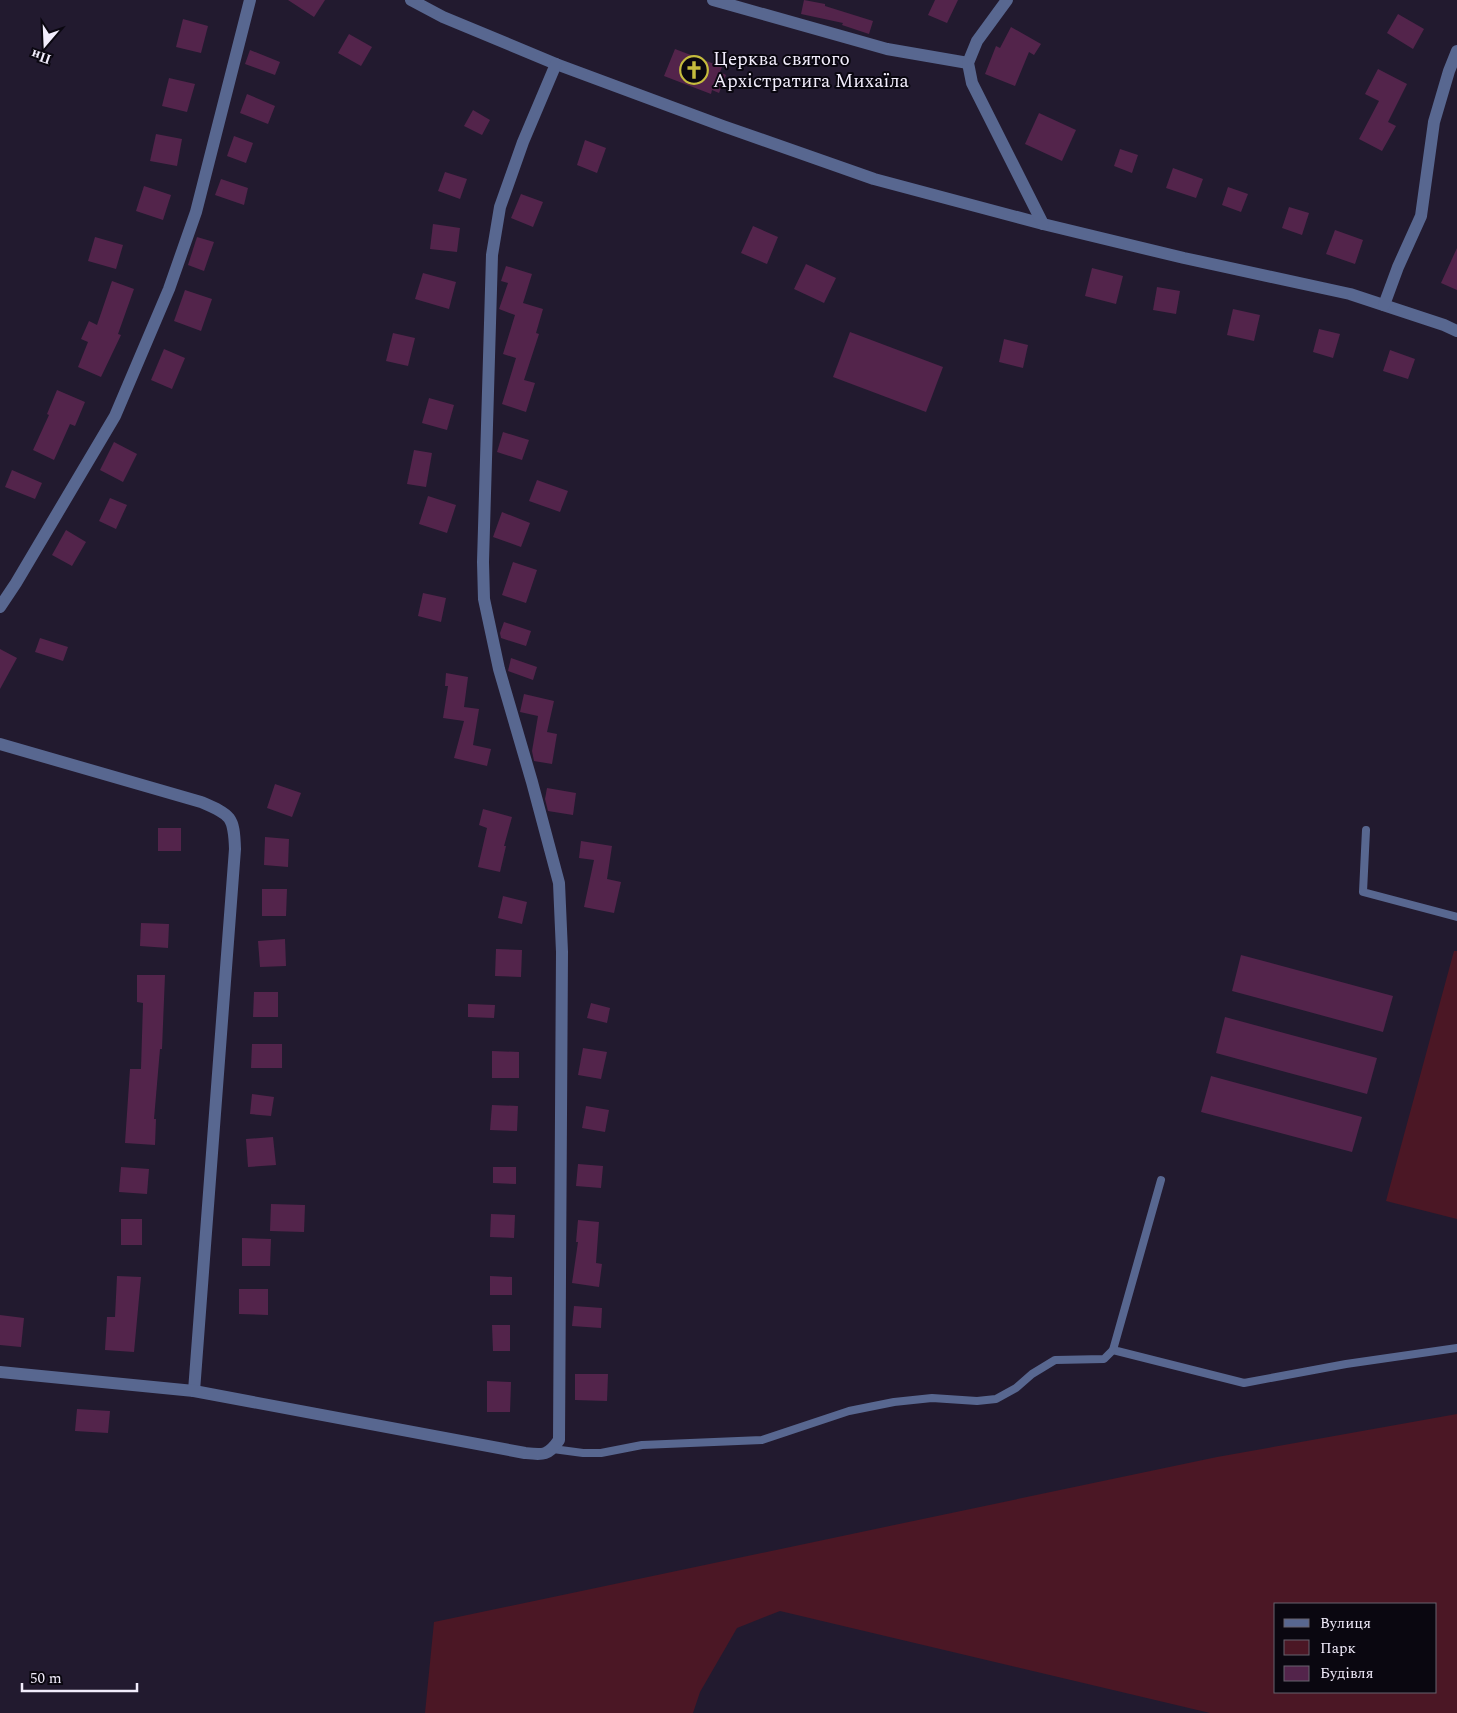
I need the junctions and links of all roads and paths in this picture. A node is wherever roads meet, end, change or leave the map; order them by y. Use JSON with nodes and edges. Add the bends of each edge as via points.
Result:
{"nodes":[{"id":1,"x":250,"y":0,"type":"edge"},
{"id":2,"x":411,"y":0,"type":"edge"},
{"id":3,"x":713,"y":0,"type":"edge"},
{"id":4,"x":1007,"y":0,"type":"edge"},
{"id":5,"x":1457,"y":50,"type":"edge"},
{"id":6,"x":968,"y":63,"type":"junction"},
{"id":7,"x":556,"y":64,"type":"junction"},
{"id":8,"x":1043,"y":224,"type":"junction"},
{"id":9,"x":1384,"y":305,"type":"junction"},
{"id":10,"x":1457,"y":331,"type":"edge"},
{"id":11,"x":0,"y":606,"type":"edge"},
{"id":12,"x":0,"y":744,"type":"edge"},
{"id":13,"x":1366,"y":830,"type":"dead end"},
{"id":14,"x":1457,"y":917,"type":"edge"},
{"id":15,"x":1161,"y":1180,"type":"dead end"},
{"id":16,"x":1457,"y":1348,"type":"edge"},
{"id":17,"x":1113,"y":1350,"type":"junction"},
{"id":18,"x":0,"y":1372,"type":"edge"},
{"id":19,"x":194,"y":1392,"type":"junction"},
{"id":20,"x":552,"y":1449,"type":"junction"}],
"edges":[{"from":1,"to":11,"type":"street","via":[[196,212],[169,289],[115,416]]},
{"from":2,"to":7,"type":"street","via":[[443,17]]},
{"from":3,"to":6,"type":"street","via":[[887,49]]},
{"from":4,"to":6,"type":"street","via":[[976,42]]},
{"from":5,"to":9,"type":"street","via":[[1434,122],[1421,216]]},
{"from":6,"to":8,"type":"street","via":[[972,82]]},
{"from":7,"to":8,"type":"street","via":[[874,179]]},
{"from":7,"to":20,"type":"street","via":[[500,207],[492,255],[483,562],[484,599],[498,669],[559,883],[562,972],[560,1427],[559,1440]]},
{"from":8,"to":9,"type":"street","via":[[1350,294]]},
{"from":9,"to":10,"type":"street"},
{"from":12,"to":19,"type":"street","via":[[201,802],[229,817],[234,830]]},
{"from":13,"to":14,"type":"lane","via":[[1363,892]]},
{"from":15,"to":17,"type":"lane"},
{"from":16,"to":17,"type":"lane","via":[[1244,1383]]},
{"from":17,"to":20,"type":"lane","via":[[1104,1359],[1055,1360],[996,1399],[932,1398],[894,1402],[849,1411],[762,1440],[642,1445],[601,1453]]},
{"from":18,"to":19,"type":"street"},
{"from":19,"to":20,"type":"street","via":[[525,1453],[542,1455]]}]}
